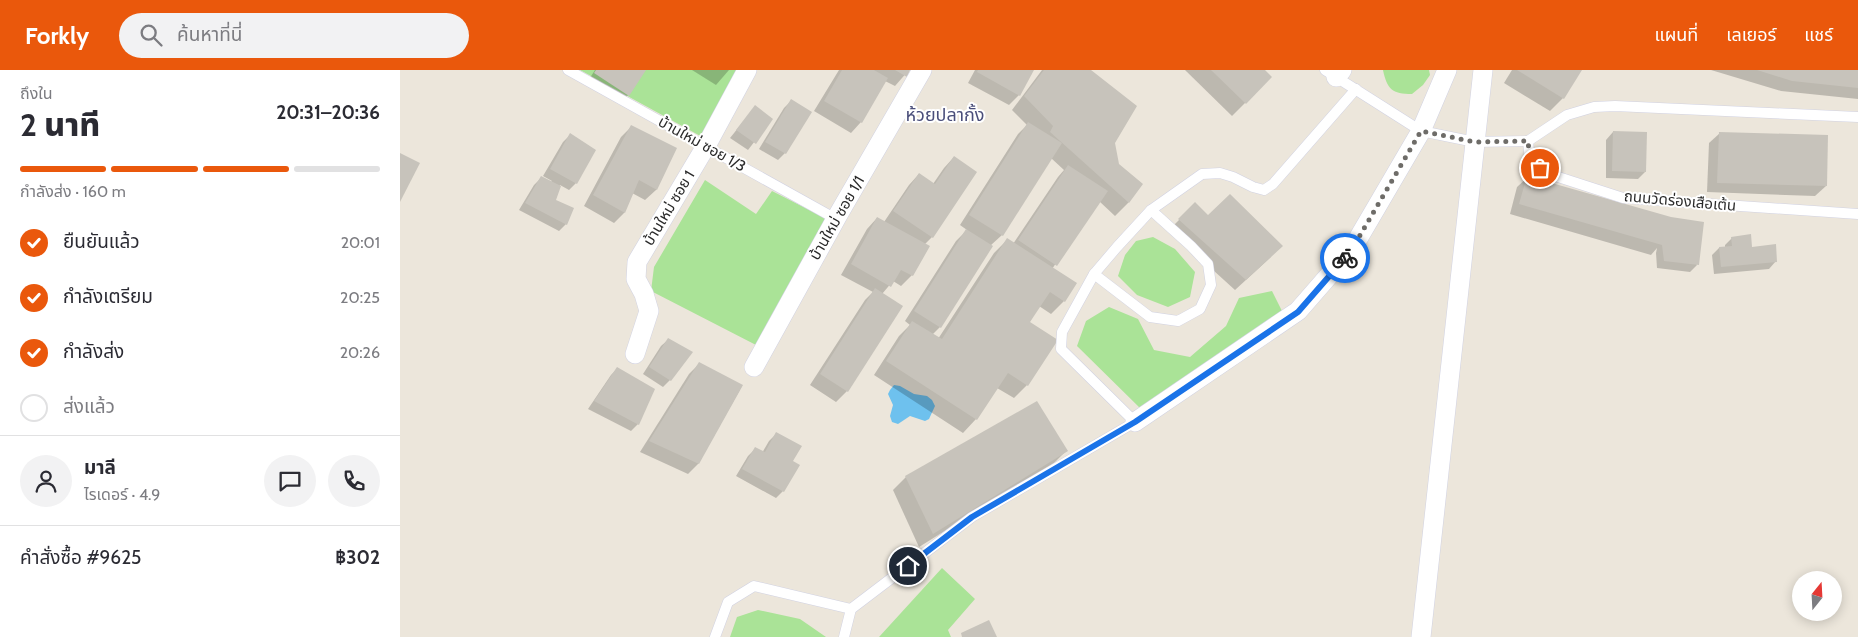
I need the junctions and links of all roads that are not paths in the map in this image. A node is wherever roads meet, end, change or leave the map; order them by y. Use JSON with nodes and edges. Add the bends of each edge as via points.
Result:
{"nodes":[{"id":1,"x":568,"y":70,"type":"edge"},
{"id":2,"x":747,"y":70,"type":"edge"},
{"id":3,"x":922,"y":70,"type":"edge"},
{"id":4,"x":1447,"y":70,"type":"edge"},
{"id":5,"x":1483,"y":70,"type":"edge"},
{"id":6,"x":1334,"y":72,"type":"edge"},
{"id":7,"x":1356,"y":89,"type":"junction"},
{"id":8,"x":1858,"y":116,"type":"edge"},
{"id":9,"x":1421,"y":131,"type":"junction"},
{"id":10,"x":1528,"y":141,"type":"junction"},
{"id":11,"x":1475,"y":142,"type":"junction"},
{"id":12,"x":706,"y":146,"type":"junction"},
{"id":13,"x":1151,"y":210,"type":"junction"},
{"id":14,"x":1858,"y":214,"type":"edge"},
{"id":15,"x":836,"y":219,"type":"junction"},
{"id":16,"x":1094,"y":274,"type":"junction"},
{"id":17,"x":634,"y":354,"type":"dead end"},
{"id":18,"x":754,"y":367,"type":"dead end"},
{"id":19,"x":1135,"y":422,"type":"junction"},
{"id":20,"x":851,"y":609,"type":"junction"},
{"id":21,"x":715,"y":637,"type":"edge"},
{"id":22,"x":844,"y":637,"type":"edge"},
{"id":23,"x":1421,"y":637,"type":"edge"}],
"edges":[{"from":1,"to":12,"type":"lane","name":"บ้านใหม่ ซอย 1/3"},
{"from":2,"to":12,"type":"street","name":"บ้านใหม่ ซอย 1"},
{"from":3,"to":15,"type":"street","name":"บ้านใหม่ ซอย 1/1"},
{"from":4,"to":9,"type":"street"},
{"from":5,"to":11,"type":"street"},
{"from":6,"to":7,"type":"lane"},
{"from":7,"to":9,"type":"lane"},
{"from":7,"to":13,"type":"lane","via":[[1273,184],[1264,190],[1220,173],[1202,174]]},
{"from":8,"to":10,"type":"lane","via":[[1594,107],[1567,115]]},
{"from":9,"to":11,"type":"lane"},
{"from":9,"to":19,"type":"street","via":[[1352,249],[1298,312]]},
{"from":10,"to":11,"type":"lane"},
{"from":10,"to":14,"type":"lane","name":"ถนนวัดร่องเสือเต้น","via":[[1530,161],[1549,174],[1623,198]]},
{"from":11,"to":23,"type":"street"},
{"from":12,"to":15,"type":"lane","name":"บ้านใหม่ ซอย 1/3"},
{"from":12,"to":17,"type":"street","name":"บ้านใหม่ ซอย 1","via":[[637,262],[636,279],[649,311]]},
{"from":13,"to":16,"type":"lane"},
{"from":13,"to":16,"type":"lane","via":[[1208,264],[1212,286],[1200,308],[1178,321],[1150,317]]},
{"from":15,"to":18,"type":"street","name":"บ้านใหม่ ซอย 1/1"},
{"from":16,"to":19,"type":"lane","via":[[1062,332],[1061,348]]},
{"from":19,"to":20,"type":"lane","via":[[972,517]]},
{"from":20,"to":21,"type":"lane","via":[[754,586],[728,602]]},
{"from":20,"to":22,"type":"lane"}]}
